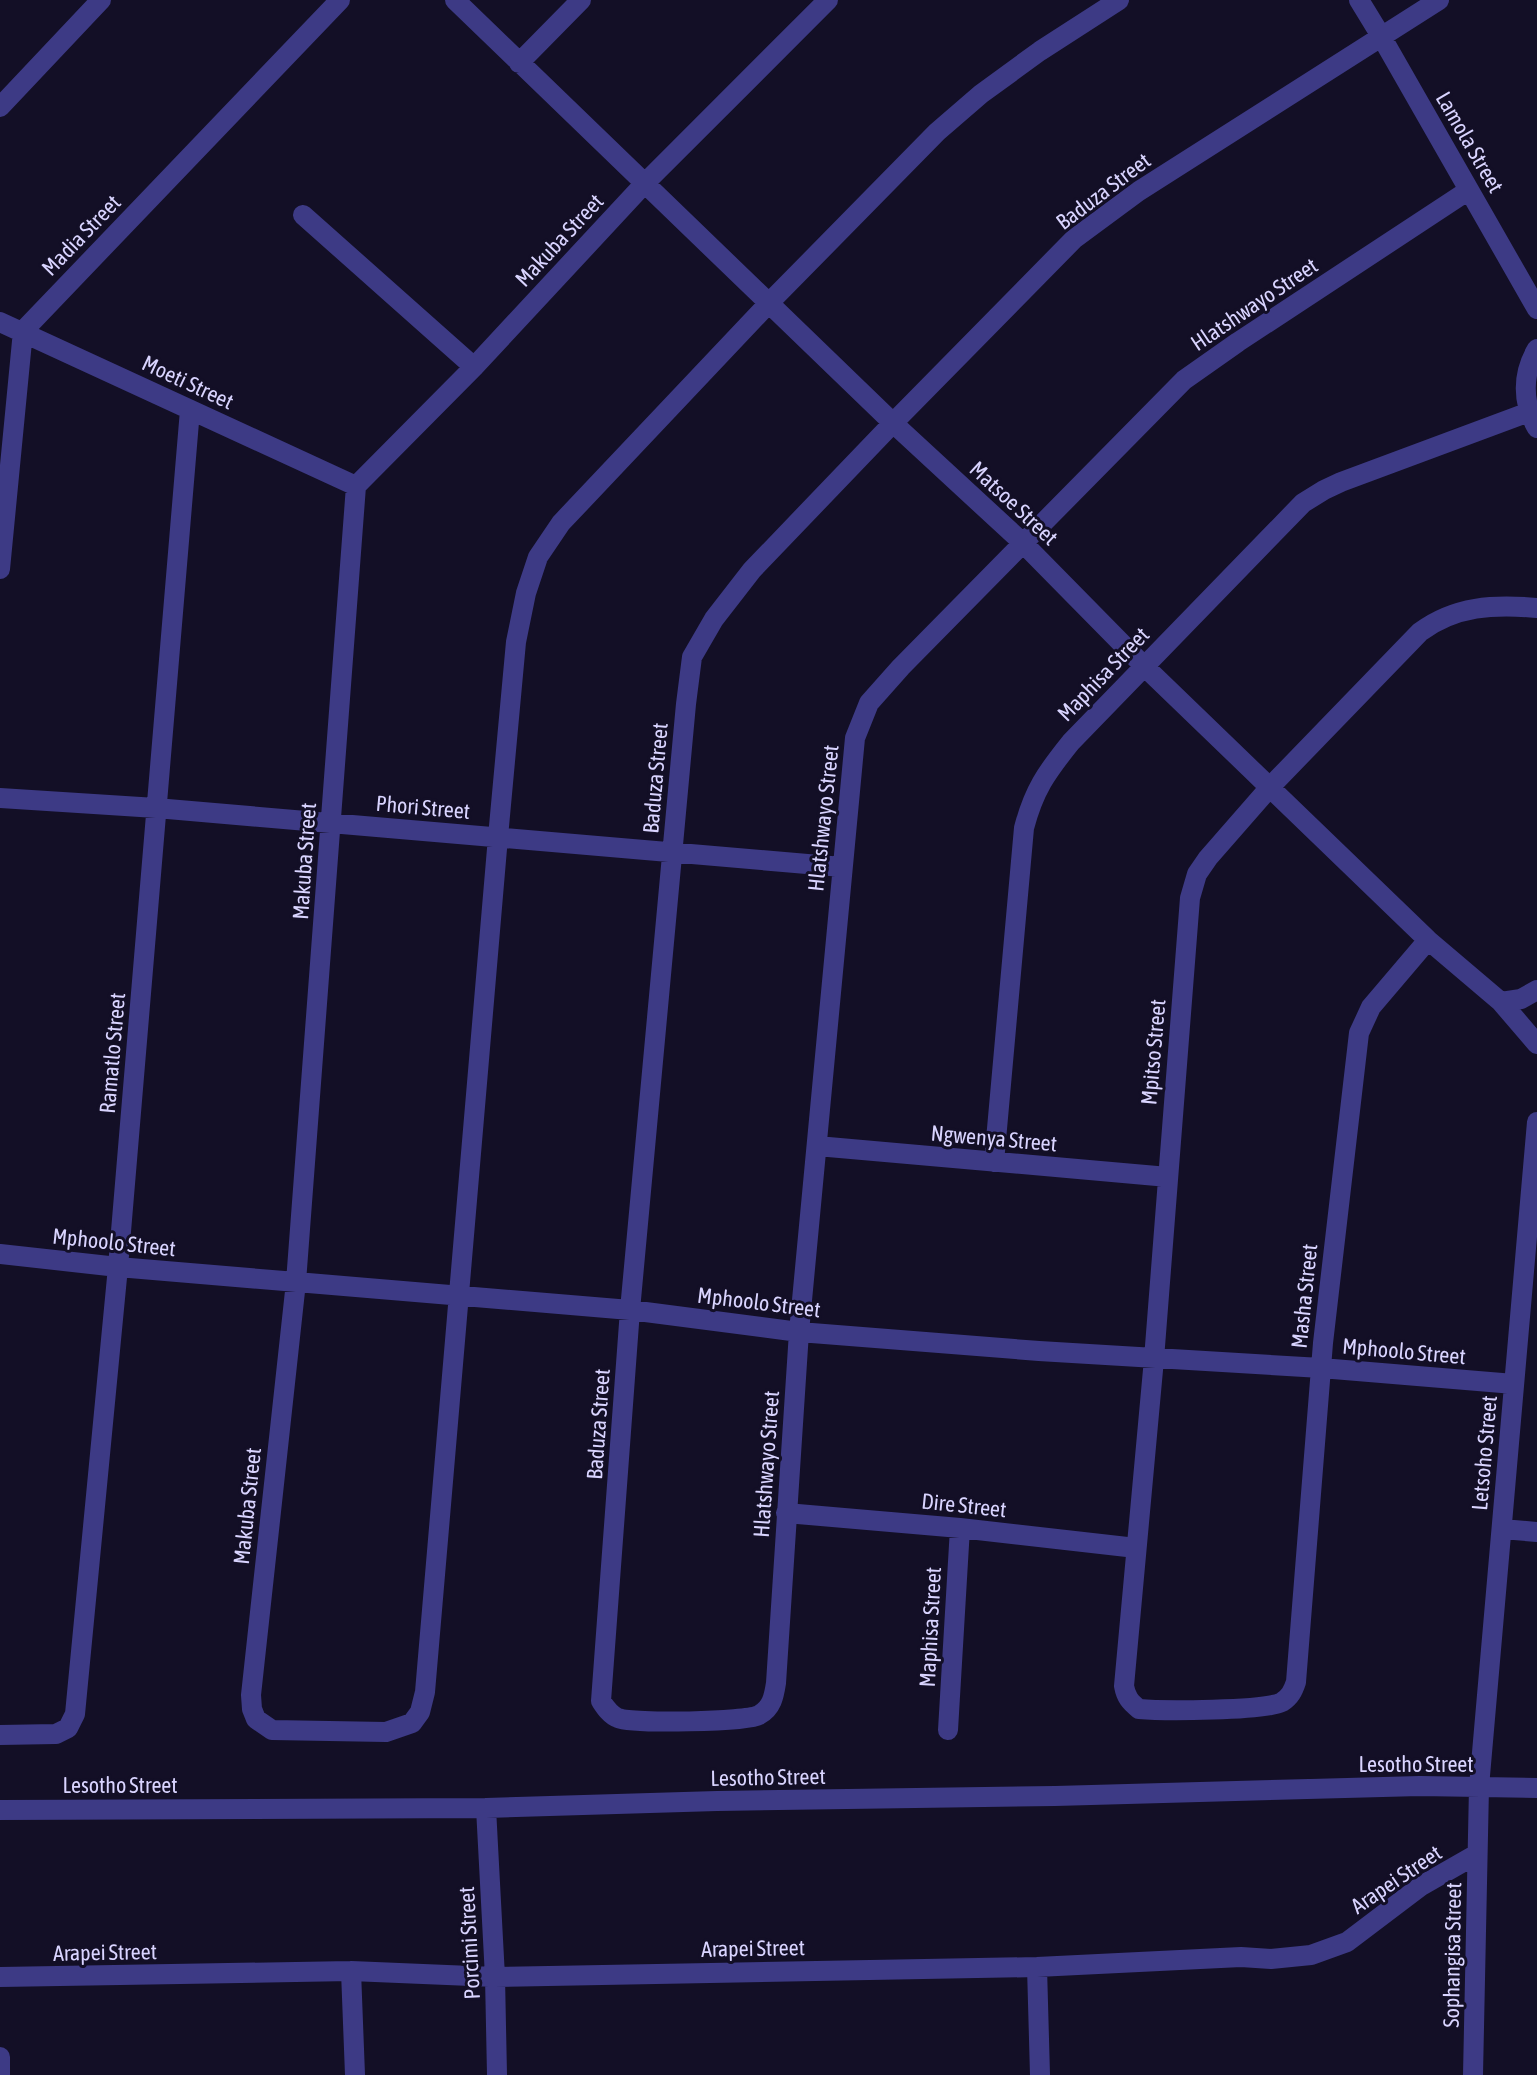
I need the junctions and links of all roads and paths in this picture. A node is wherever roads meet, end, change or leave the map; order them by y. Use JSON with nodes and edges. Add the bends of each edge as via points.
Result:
{"nodes":[{"id":1,"x":101,"y":0,"type":"edge"},
{"id":2,"x":340,"y":0,"type":"edge"},
{"id":3,"x":455,"y":0,"type":"edge"},
{"id":4,"x":581,"y":0,"type":"edge"},
{"id":5,"x":828,"y":0,"type":"edge"},
{"id":6,"x":1119,"y":0,"type":"edge"},
{"id":7,"x":1359,"y":0,"type":"edge"},
{"id":8,"x":1439,"y":0,"type":"edge"},
{"id":9,"x":1381,"y":36,"type":"junction"},
{"id":10,"x":519,"y":63,"type":"junction"},
{"id":11,"x":0,"y":107,"type":"edge"},
{"id":12,"x":645,"y":183,"type":"junction"},
{"id":13,"x":1469,"y":190,"type":"junction"},
{"id":14,"x":303,"y":215,"type":"dead end"},
{"id":15,"x":769,"y":303,"type":"junction"},
{"id":16,"x":1537,"y":309,"type":"edge"},
{"id":17,"x":0,"y":322,"type":"edge"},
{"id":18,"x":23,"y":331,"type":"junction"},
{"id":19,"x":1537,"y":349,"type":"edge"},
{"id":20,"x":474,"y":367,"type":"junction"},
{"id":21,"x":190,"y":410,"type":"junction"},
{"id":22,"x":1533,"y":420,"type":"edge"},
{"id":23,"x":893,"y":423,"type":"junction"},
{"id":24,"x":356,"y":486,"type":"junction"},
{"id":25,"x":1023,"y":543,"type":"junction"},
{"id":26,"x":0,"y":569,"type":"edge"},
{"id":27,"x":1537,"y":608,"type":"edge"},
{"id":28,"x":1144,"y":666,"type":"junction"},
{"id":29,"x":1270,"y":787,"type":"junction"},
{"id":30,"x":0,"y":798,"type":"edge"},
{"id":31,"x":156,"y":808,"type":"junction"},
{"id":32,"x":330,"y":823,"type":"junction"},
{"id":33,"x":498,"y":837,"type":"junction"},
{"id":34,"x":673,"y":853,"type":"junction"},
{"id":35,"x":842,"y":867,"type":"junction"},
{"id":36,"x":1428,"y":940,"type":"junction"},
{"id":37,"x":1537,"y":990,"type":"edge"},
{"id":38,"x":1501,"y":1002,"type":"junction"},
{"id":39,"x":1537,"y":1044,"type":"edge"},
{"id":40,"x":1537,"y":1122,"type":"edge"},
{"id":41,"x":817,"y":1146,"type":"junction"},
{"id":42,"x":994,"y":1162,"type":"junction"},
{"id":43,"x":1168,"y":1177,"type":"junction"},
{"id":44,"x":0,"y":1254,"type":"edge"},
{"id":45,"x":118,"y":1267,"type":"junction"},
{"id":46,"x":296,"y":1282,"type":"junction"},
{"id":47,"x":458,"y":1296,"type":"junction"},
{"id":48,"x":630,"y":1310,"type":"junction"},
{"id":49,"x":799,"y":1332,"type":"junction"},
{"id":50,"x":1154,"y":1359,"type":"junction"},
{"id":51,"x":1321,"y":1368,"type":"junction"},
{"id":52,"x":1514,"y":1384,"type":"junction"},
{"id":53,"x":786,"y":1513,"type":"junction"},
{"id":54,"x":960,"y":1528,"type":"junction"},
{"id":55,"x":1502,"y":1529,"type":"junction"},
{"id":56,"x":1537,"y":1532,"type":"edge"},
{"id":57,"x":1136,"y":1548,"type":"junction"},
{"id":58,"x":776,"y":1683,"type":"joint"},
{"id":59,"x":1124,"y":1686,"type":"joint"},
{"id":60,"x":948,"y":1730,"type":"dead end"},
{"id":61,"x":0,"y":1735,"type":"edge"},
{"id":62,"x":1479,"y":1787,"type":"junction"},
{"id":63,"x":1537,"y":1788,"type":"edge"},
{"id":64,"x":486,"y":1808,"type":"junction"},
{"id":65,"x":0,"y":1810,"type":"edge"},
{"id":66,"x":1477,"y":1854,"type":"junction"},
{"id":67,"x":1037,"y":1967,"type":"junction"},
{"id":68,"x":351,"y":1971,"type":"junction"},
{"id":69,"x":0,"y":1977,"type":"edge"},
{"id":70,"x":495,"y":1977,"type":"junction"},
{"id":71,"x":0,"y":2057,"type":"edge"},
{"id":72,"x":0,"y":2075,"type":"edge"},
{"id":73,"x":355,"y":2075,"type":"edge"},
{"id":74,"x":497,"y":2075,"type":"edge"},
{"id":75,"x":1040,"y":2075,"type":"edge"},
{"id":76,"x":1473,"y":2075,"type":"edge"}],
"edges":[{"from":1,"to":11,"type":"street"},
{"from":2,"to":18,"type":"street","name":"Madia Street"},
{"from":3,"to":10,"type":"street","name":"Matsoe Street"},
{"from":4,"to":10,"type":"street"},
{"from":5,"to":12,"type":"street","name":"Makuba Street"},
{"from":6,"to":15,"type":"street","via":[[1040,51],[937,132]]},
{"from":7,"to":9,"type":"street","name":"Lamola Street"},
{"from":8,"to":9,"type":"street","name":"Baduza Street"},
{"from":9,"to":13,"type":"street","name":"Lamola Street"},
{"from":9,"to":23,"type":"street","name":"Baduza Street","via":[[1139,191],[1074,239]]},
{"from":10,"to":12,"type":"street","name":"Matsoe Street"},
{"from":12,"to":15,"type":"street","name":"Matsoe Street"},
{"from":12,"to":20,"type":"street","name":"Makuba Street"},
{"from":13,"to":16,"type":"street","name":"Lamola Street"},
{"from":13,"to":25,"type":"street","name":"Hlatshwayo Street","via":[[1184,380]]},
{"from":14,"to":20,"type":"street"},
{"from":15,"to":23,"type":"street","name":"Matsoe Street"},
{"from":15,"to":33,"type":"street","via":[[561,523],[538,557],[516,642]]},
{"from":17,"to":18,"type":"street","name":"Moeti Street"},
{"from":18,"to":21,"type":"street","name":"Moeti Street"},
{"from":18,"to":26,"type":"street"},
{"from":19,"to":22,"type":"street","via":[[1526,378]]},
{"from":20,"to":24,"type":"street","name":"Makuba Street"},
{"from":21,"to":24,"type":"street","name":"Moeti Street"},
{"from":21,"to":31,"type":"street","name":"Ramatlo Street"},
{"from":22,"to":28,"type":"street","name":"Maphisa Street","via":[[1341,482],[1312,497]]},
{"from":23,"to":25,"type":"street","name":"Matsoe Street"},
{"from":23,"to":34,"type":"street","name":"Baduza Street","via":[[752,570],[692,657]]},
{"from":24,"to":32,"type":"street","name":"Makuba Street"},
{"from":25,"to":28,"type":"street","name":"Matsoe Street"},
{"from":25,"to":35,"type":"street","name":"Hlatshwayo Street","via":[[869,703],[855,738]]},
{"from":27,"to":29,"type":"street","name":"Mpitso Street","via":[[1480,607],[1430,624]]},
{"from":28,"to":29,"type":"street","name":"Matsoe Street"},
{"from":28,"to":42,"type":"street","name":"Maphisa Street","via":[[1071,742],[1031,800],[1024,828]]},
{"from":29,"to":36,"type":"street","name":"Matsoe Street"},
{"from":29,"to":43,"type":"street","name":"Mpitso Street","via":[[1208,858],[1190,898]]},
{"from":30,"to":31,"type":"street","name":"Phori Street"},
{"from":31,"to":32,"type":"street","name":"Phori Street"},
{"from":31,"to":45,"type":"street","name":"Ramatlo Street"},
{"from":32,"to":33,"type":"street","name":"Phori Street"},
{"from":32,"to":46,"type":"street","name":"Makuba Street"},
{"from":33,"to":34,"type":"street","name":"Phori Street"},
{"from":33,"to":47,"type":"street"},
{"from":34,"to":35,"type":"street","name":"Phori Street"},
{"from":34,"to":48,"type":"street","name":"Baduza Street"},
{"from":35,"to":41,"type":"street","name":"Hlatshwayo Street"},
{"from":36,"to":38,"type":"street","name":"Matsoe Street"},
{"from":36,"to":51,"type":"street","name":"Masha Street","via":[[1371,1007],[1359,1033]]},
{"from":37,"to":38,"type":"street"},
{"from":38,"to":39,"type":"street","name":"Matsoe Street"},
{"from":40,"to":52,"type":"street","name":"Letsoho Street"},
{"from":41,"to":42,"type":"street","name":"Ngwenya Street"},
{"from":41,"to":49,"type":"street","name":"Hlatshwayo Street"},
{"from":42,"to":43,"type":"street","name":"Ngwenya Street"},
{"from":43,"to":50,"type":"street","name":"Mpitso Street"},
{"from":44,"to":45,"type":"street","name":"Mphoolo Street"},
{"from":45,"to":46,"type":"street","name":"Mphoolo Street"},
{"from":45,"to":61,"type":"street","name":"Ramatlo Street","via":[[75,1714],[68,1728],[56,1734]]},
{"from":46,"to":47,"type":"street","name":"Mphoolo Street"},
{"from":46,"to":47,"type":"street","name":"Makuba Street","via":[[251,1695],[256,1719],[272,1730],[386,1732],[412,1723],[420,1712]]},
{"from":47,"to":48,"type":"street","name":"Mphoolo Street"},
{"from":48,"to":49,"type":"street","name":"Mphoolo Street"},
{"from":48,"to":58,"type":"street","name":"Baduza Street","via":[[601,1701],[617,1718],[633,1721],[757,1717],[773,1700]]},
{"from":49,"to":50,"type":"street","name":"Mphoolo Street"},
{"from":49,"to":53,"type":"street","name":"Hlatshwayo Street"},
{"from":50,"to":51,"type":"street","name":"Mphoolo Street"},
{"from":50,"to":57,"type":"street","name":"Mpitso Street"},
{"from":51,"to":52,"type":"street","name":"Mphoolo Street"},
{"from":51,"to":59,"type":"street","name":"Masha Street","via":[[1293,1692],[1273,1706],[1139,1709]]},
{"from":52,"to":55,"type":"street","name":"Letsoho Street"},
{"from":53,"to":54,"type":"street","name":"Dire Street"},
{"from":53,"to":58,"type":"street","name":"Hlatshwayo Street"},
{"from":54,"to":57,"type":"street","name":"Dire Street"},
{"from":54,"to":60,"type":"street","name":"Maphisa Street"},
{"from":55,"to":56,"type":"street"},
{"from":55,"to":62,"type":"street","name":"Letsoho Street"},
{"from":57,"to":59,"type":"street","name":"Mpitso Street"},
{"from":62,"to":63,"type":"street","name":"Lesotho Street"},
{"from":62,"to":64,"type":"street","name":"Lesotho Street"},
{"from":62,"to":66,"type":"street","name":"Sophangisa Street"},
{"from":64,"to":65,"type":"street","name":"Lesotho Street"},
{"from":64,"to":70,"type":"street","name":"Porcimi Street"},
{"from":66,"to":67,"type":"street","name":"Arapei Street","via":[[1421,1886],[1347,1942],[1311,1955]]},
{"from":66,"to":76,"type":"street","name":"Sophangisa Street"},
{"from":67,"to":70,"type":"street","name":"Arapei Street"},
{"from":67,"to":75,"type":"street"},
{"from":68,"to":69,"type":"street","name":"Arapei Street"},
{"from":68,"to":70,"type":"street","name":"Arapei Street"},
{"from":68,"to":73,"type":"street"},
{"from":70,"to":74,"type":"street","name":"Porcimi Street"},
{"from":71,"to":72,"type":"street"}]}
